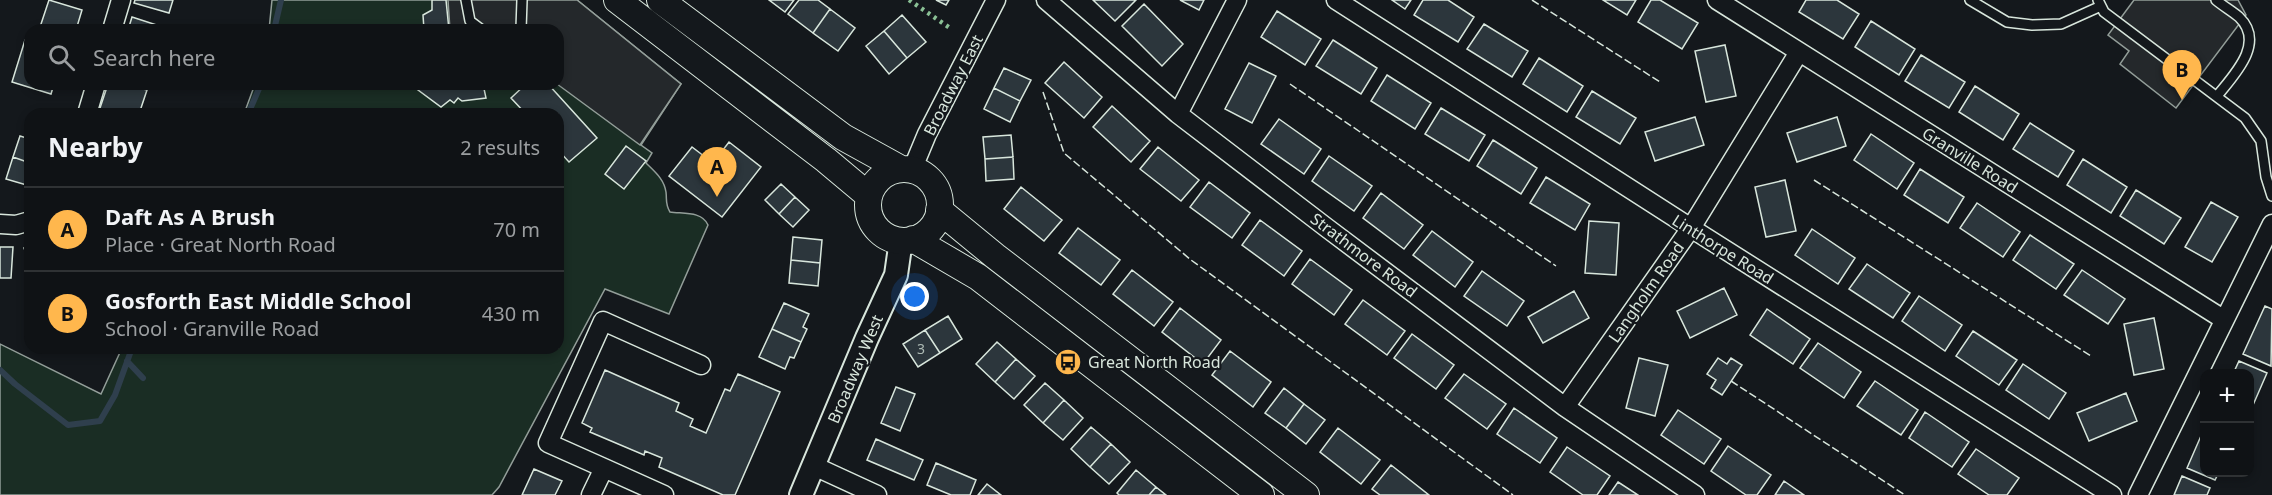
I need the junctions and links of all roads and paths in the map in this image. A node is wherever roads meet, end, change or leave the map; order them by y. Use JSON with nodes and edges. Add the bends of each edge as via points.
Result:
{"nodes":[{"id":1,"x":122,"y":0,"type":"edge"},
{"id":2,"x":466,"y":0,"type":"edge"},
{"id":3,"x":522,"y":0,"type":"edge"},
{"id":4,"x":617,"y":0,"type":"edge"},
{"id":5,"x":660,"y":0,"type":"edge"},
{"id":6,"x":996,"y":0,"type":"edge"},
{"id":7,"x":1046,"y":0,"type":"edge"},
{"id":8,"x":1237,"y":0,"type":"edge"},
{"id":9,"x":1336,"y":0,"type":"edge"},
{"id":10,"x":1718,"y":0,"type":"edge"},
{"id":11,"x":1970,"y":0,"type":"edge"},
{"id":12,"x":2216,"y":0,"type":"edge"},
{"id":13,"x":2100,"y":3,"type":"edge"},
{"id":14,"x":114,"y":24,"type":"edge"},
{"id":15,"x":474,"y":24,"type":"edge"},
{"id":16,"x":521,"y":24,"type":"edge"},
{"id":17,"x":1798,"y":52,"type":"junction"},
{"id":18,"x":94,"y":90,"type":"edge"},
{"id":19,"x":2217,"y":96,"type":"junction"},
{"id":20,"x":89,"y":108,"type":"edge"},
{"id":21,"x":1178,"y":114,"type":"junction"},
{"id":22,"x":907,"y":170,"type":"junction"},
{"id":23,"x":869,"y":196,"type":"junction"},
{"id":24,"x":2272,"y":196,"type":"edge"},
{"id":25,"x":939,"y":210,"type":"junction"},
{"id":26,"x":24,"y":223,"type":"edge"},
{"id":27,"x":0,"y":224,"type":"edge"},
{"id":28,"x":2272,"y":224,"type":"edge"},
{"id":29,"x":1691,"y":228,"type":"junction"},
{"id":30,"x":907,"y":240,"type":"junction"},
{"id":31,"x":2223,"y":319,"type":"junction"},
{"id":32,"x":701,"y":365,"type":"dead end"},
{"id":33,"x":1565,"y":407,"type":"junction"},
{"id":34,"x":814,"y":466,"type":"junction"},
{"id":35,"x":604,"y":468,"type":"junction"},
{"id":36,"x":591,"y":495,"type":"edge"},
{"id":37,"x":664,"y":495,"type":"edge"},
{"id":38,"x":801,"y":495,"type":"edge"},
{"id":39,"x":877,"y":495,"type":"edge"},
{"id":40,"x":1261,"y":495,"type":"edge"},
{"id":41,"x":1306,"y":495,"type":"edge"},
{"id":42,"x":1695,"y":495,"type":"edge"},
{"id":43,"x":2112,"y":495,"type":"edge"},
{"id":44,"x":2138,"y":495,"type":"edge"}],
"edges":[{"from":1,"to":14,"type":"street"},
{"from":2,"to":15,"type":"lane"},
{"from":3,"to":16,"type":"lane"},
{"from":4,"to":23,"type":"main road"},
{"from":5,"to":22,"type":"main road","via":[[843,137]]},
{"from":6,"to":22,"type":"street","name":"Broadway East"},
{"from":7,"to":21,"type":"street","name":"Strathmore Road"},
{"from":8,"to":21,"type":"street"},
{"from":9,"to":29,"type":"street","name":"Linthorpe Road"},
{"from":10,"to":17,"type":"street","name":"Granville Road"},
{"from":11,"to":13,"type":"lane","via":[[2007,22],[2032,25],[2061,24]]},
{"from":12,"to":19,"type":"lane","via":[[2240,18],[2248,30],[2249,45],[2244,62]]},
{"from":13,"to":19,"type":"lane","via":[[2104,12]]},
{"from":17,"to":29,"type":"street","name":"Langholm Road"},
{"from":17,"to":31,"type":"street","name":"Granville Road"},
{"from":18,"to":20,"type":"street"},
{"from":19,"to":24,"type":"lane","via":[[2246,118],[2261,141]]},
{"from":21,"to":33,"type":"street","name":"Strathmore Road"},
{"from":22,"to":23,"type":"main road","via":[[881,177]]},
{"from":22,"to":25,"type":"main road","via":[[930,180],[936,189]]},
{"from":23,"to":30,"type":"main road","via":[[872,220],[884,234]]},
{"from":25,"to":30,"type":"main road","via":[[930,229]]},
{"from":25,"to":41,"type":"main road"},
{"from":26,"to":27,"type":"street"},
{"from":28,"to":31,"type":"street"},
{"from":29,"to":33,"type":"street","name":"Langholm Road"},
{"from":29,"to":43,"type":"street","name":"Linthorpe Road"},
{"from":30,"to":34,"type":"street","name":"Broadway West","via":[[896,275]]},
{"from":30,"to":40,"type":"main road","via":[[978,277]]},
{"from":31,"to":44,"type":"street"},
{"from":32,"to":35,"type":"street","via":[[603,321],[548,443]]},
{"from":33,"to":42,"type":"street","name":"Strathmore Road"},
{"from":34,"to":38,"type":"street","name":"Broadway West"},
{"from":34,"to":39,"type":"street"},
{"from":35,"to":36,"type":"street"},
{"from":35,"to":37,"type":"street"}]}
